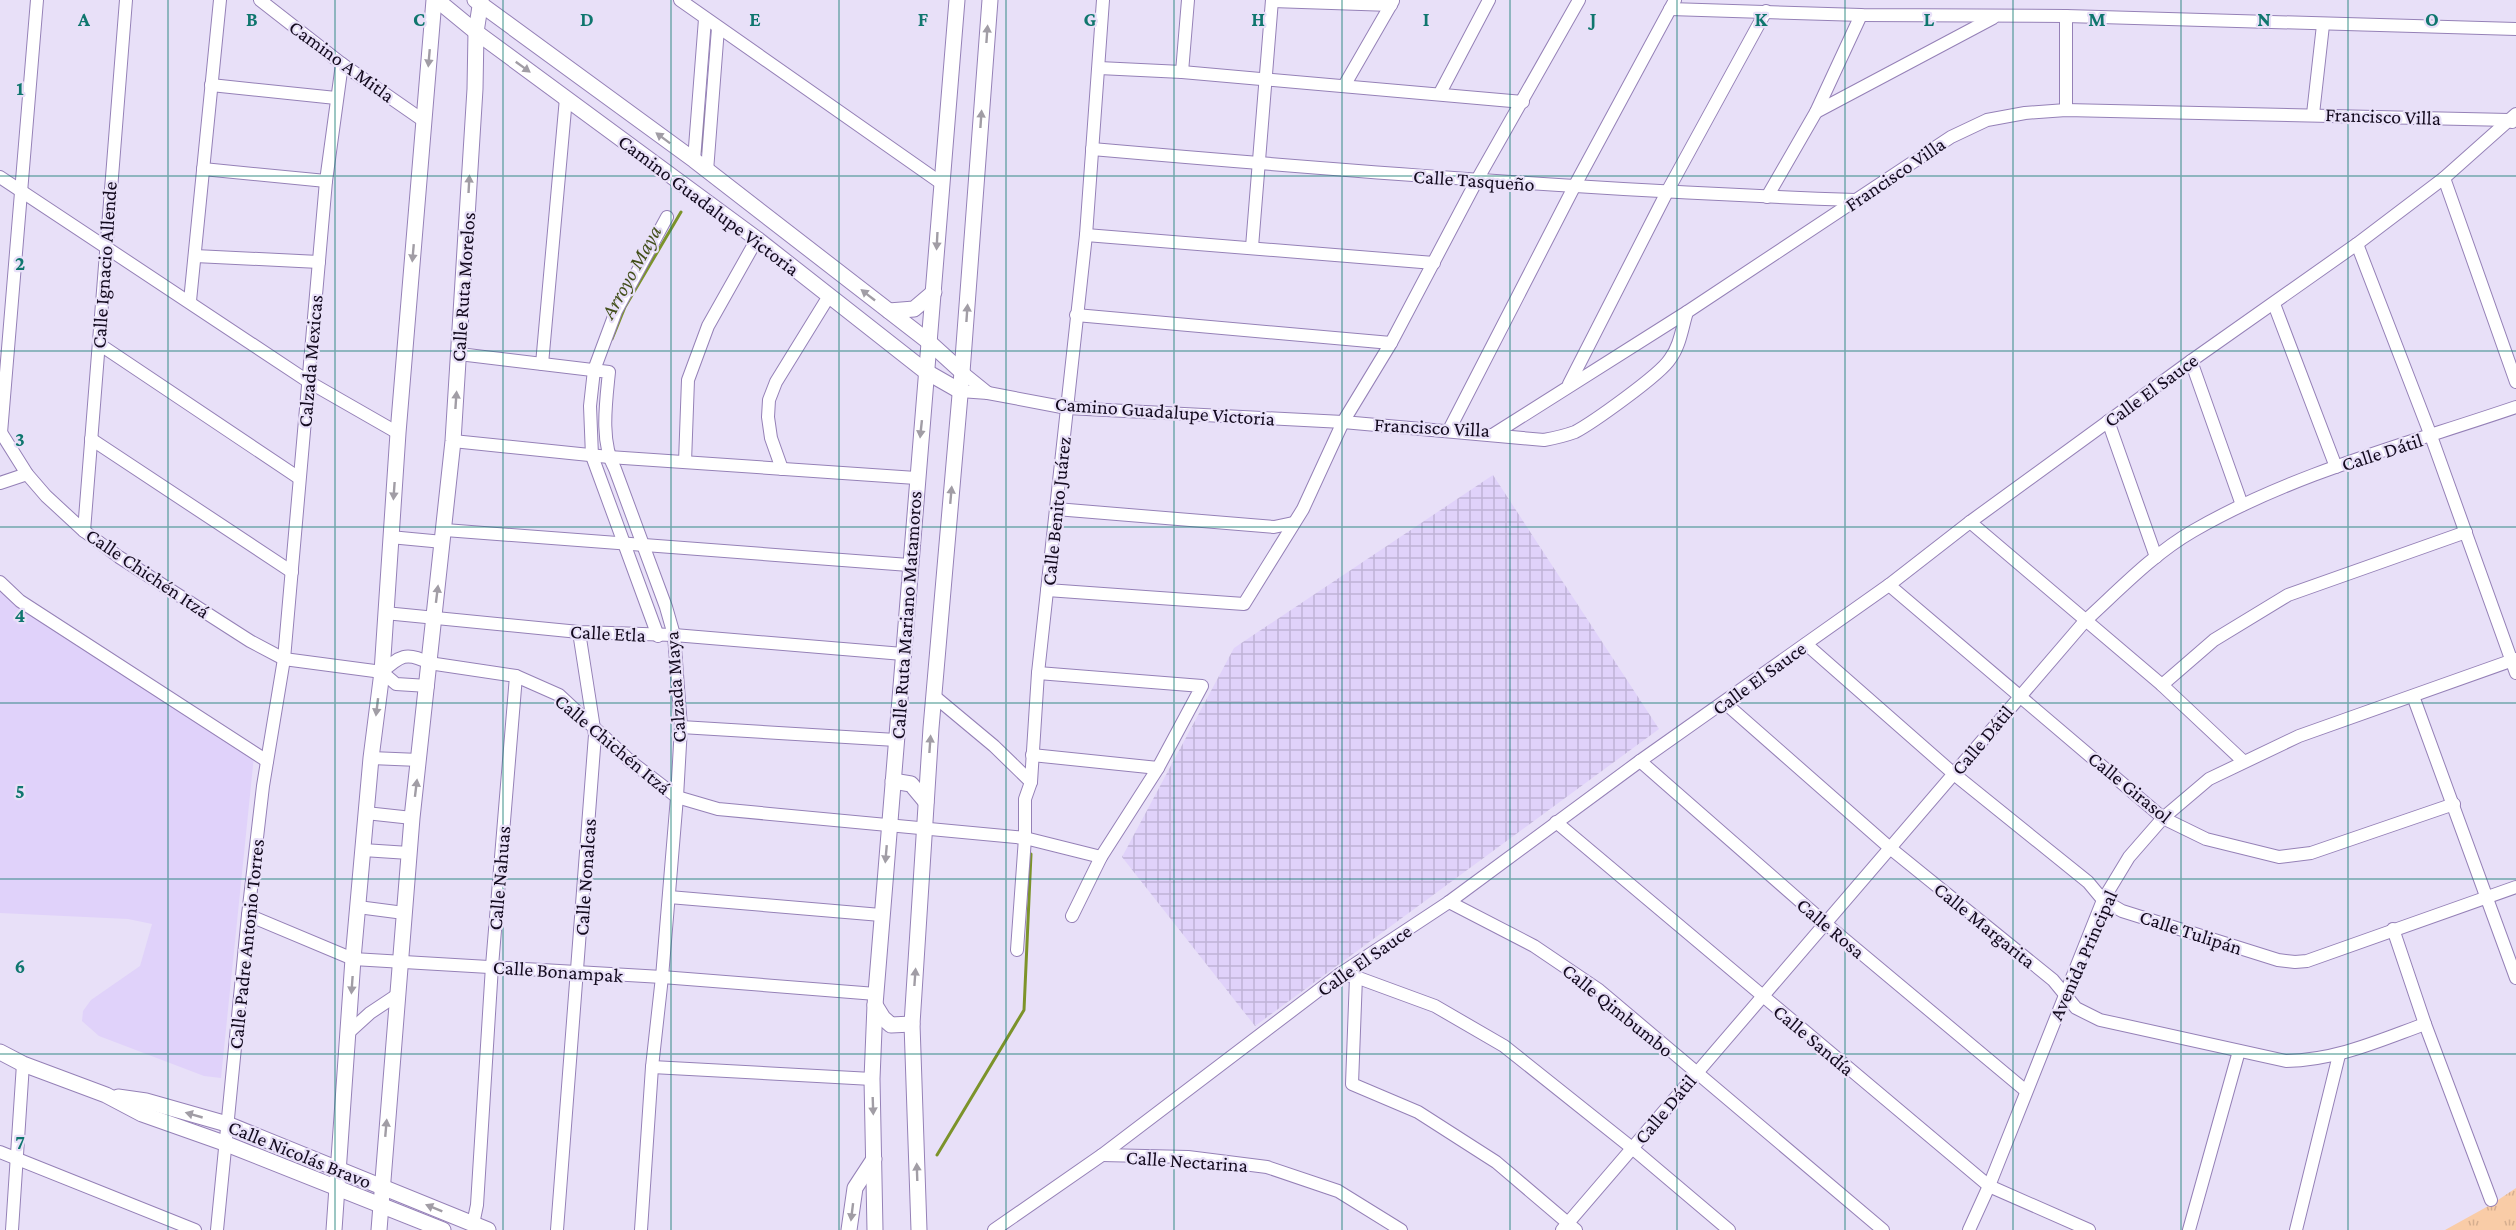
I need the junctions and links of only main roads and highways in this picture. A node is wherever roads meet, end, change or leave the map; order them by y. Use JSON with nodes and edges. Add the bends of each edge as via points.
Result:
{"nodes":[{"id":1,"x":435,"y":0,"type":"edge"},
{"id":2,"x":957,"y":0,"type":"edge"},
{"id":3,"x":990,"y":0,"type":"edge"},
{"id":4,"x":479,"y":1,"type":"edge"},
{"id":5,"x":476,"y":32,"type":"junction"},
{"id":6,"x":934,"y":292,"type":"junction"},
{"id":7,"x":889,"y":311,"type":"junction"},
{"id":8,"x":929,"y":342,"type":"junction"},
{"id":9,"x":925,"y":371,"type":"junction"},
{"id":10,"x":962,"y":372,"type":"junction"},
{"id":11,"x":960,"y":391,"type":"junction"},
{"id":12,"x":893,"y":781,"type":"junction"},
{"id":13,"x":926,"y":802,"type":"junction"},
{"id":14,"x":875,"y":1000,"type":"junction"},
{"id":15,"x":912,"y":1024,"type":"junction"},
{"id":16,"x":0,"y":1052,"type":"edge"},
{"id":17,"x":106,"y":1095,"type":"junction"},
{"id":18,"x":874,"y":1159,"type":"junction"},
{"id":19,"x":339,"y":1170,"type":"junction"},
{"id":20,"x":338,"y":1187,"type":"junction"},
{"id":21,"x":381,"y":1187,"type":"junction"},
{"id":22,"x":380,"y":1204,"type":"junction"},
{"id":23,"x":334,"y":1230,"type":"edge"},
{"id":24,"x":379,"y":1230,"type":"edge"},
{"id":25,"x":443,"y":1230,"type":"edge"},
{"id":26,"x":488,"y":1230,"type":"edge"},
{"id":27,"x":849,"y":1230,"type":"edge"},
{"id":28,"x":875,"y":1230,"type":"edge"},
{"id":29,"x":919,"y":1230,"type":"edge"}],
"edges":[{"from":1,"to":5,"type":"main road","name":"Camino Guadalupe Victoria"},
{"from":1,"to":19,"type":"main road","one_way":true,"via":[[381,672],[353,959]]},
{"from":2,"to":6,"type":"main road","name":"Calle Ruta Mariano Matamoros","one_way":true},
{"from":10,"to":3,"type":"main road","name":"Calle Ruta Mariano Matamoros","one_way":true},
{"from":4,"to":5,"type":"main road","name":"Calle Ruta Morelos"},
{"from":7,"to":4,"type":"main road","name":"Camino Guadalupe Victoria","one_way":true},
{"from":5,"to":9,"type":"main road","name":"Camino Guadalupe Victoria","one_way":true,"via":[[757,239]]},
{"from":21,"to":5,"type":"main road","name":"Calle Ruta Morelos","one_way":true,"via":[[412,818],[453,441]]},
{"from":6,"to":7,"type":"main road","via":[[914,309]]},
{"from":6,"to":8,"type":"main road","name":"Calle Ruta Mariano Matamoros"},
{"from":7,"to":8,"type":"main road","name":"Camino Guadalupe Victoria"},
{"from":8,"to":9,"type":"main road","name":"Calle Ruta Mariano Matamoros"},
{"from":8,"to":10,"type":"main road","name":"Camino Guadalupe Victoria"},
{"from":9,"to":11,"type":"main road","name":"Camino Guadalupe Victoria"},
{"from":9,"to":12,"type":"main road","name":"Calle Ruta Mariano Matamoros","one_way":true},
{"from":10,"to":11,"type":"main road","name":"Calle Ruta Mariano Matamoros"},
{"from":13,"to":11,"type":"main road","name":"Calle Ruta Mariano Matamoros","one_way":true},
{"from":12,"to":13,"type":"main road","via":[[911,784]]},
{"from":12,"to":14,"type":"main road","name":"Calle Ruta Mariano Matamoros","one_way":true},
{"from":15,"to":13,"type":"main road","name":"Calle Ruta Mariano Matamoros","one_way":true},
{"from":14,"to":15,"type":"main road","via":[[891,1025]]},
{"from":14,"to":18,"type":"main road","name":"Calle Ruta Mariano Matamoros","one_way":true},
{"from":29,"to":15,"type":"main road","name":"Calle Ruta Mariano Matamoros","one_way":true},
{"from":16,"to":17,"type":"main road","name":"Calle Nicolás Bravo"},
{"from":19,"to":17,"type":"main road","name":"Calle Nicolás Bravo","one_way":true,"via":[[227,1124],[146,1101]]},
{"from":17,"to":20,"type":"main road","name":"Calle Nicolás Bravo","via":[[142,1114]]},
{"from":18,"to":27,"type":"main road","one_way":true,"via":[[855,1188]]},
{"from":18,"to":28,"type":"main road","name":"Calle Ruta Mariano Matamoros"},
{"from":19,"to":20,"type":"main road"},
{"from":19,"to":21,"type":"main road","name":"Calle Nicolás Bravo"},
{"from":20,"to":22,"type":"main road","name":"Calle Nicolás Bravo"},
{"from":20,"to":23,"type":"main road"},
{"from":21,"to":22,"type":"main road","name":"Calle Ruta Morelos"},
{"from":26,"to":21,"type":"main road","name":"Calle Nicolás Bravo","one_way":true},
{"from":22,"to":24,"type":"main road","name":"Calle Ruta Morelos"},
{"from":22,"to":25,"type":"main road","name":"Calle Nicolás Bravo"}]}
